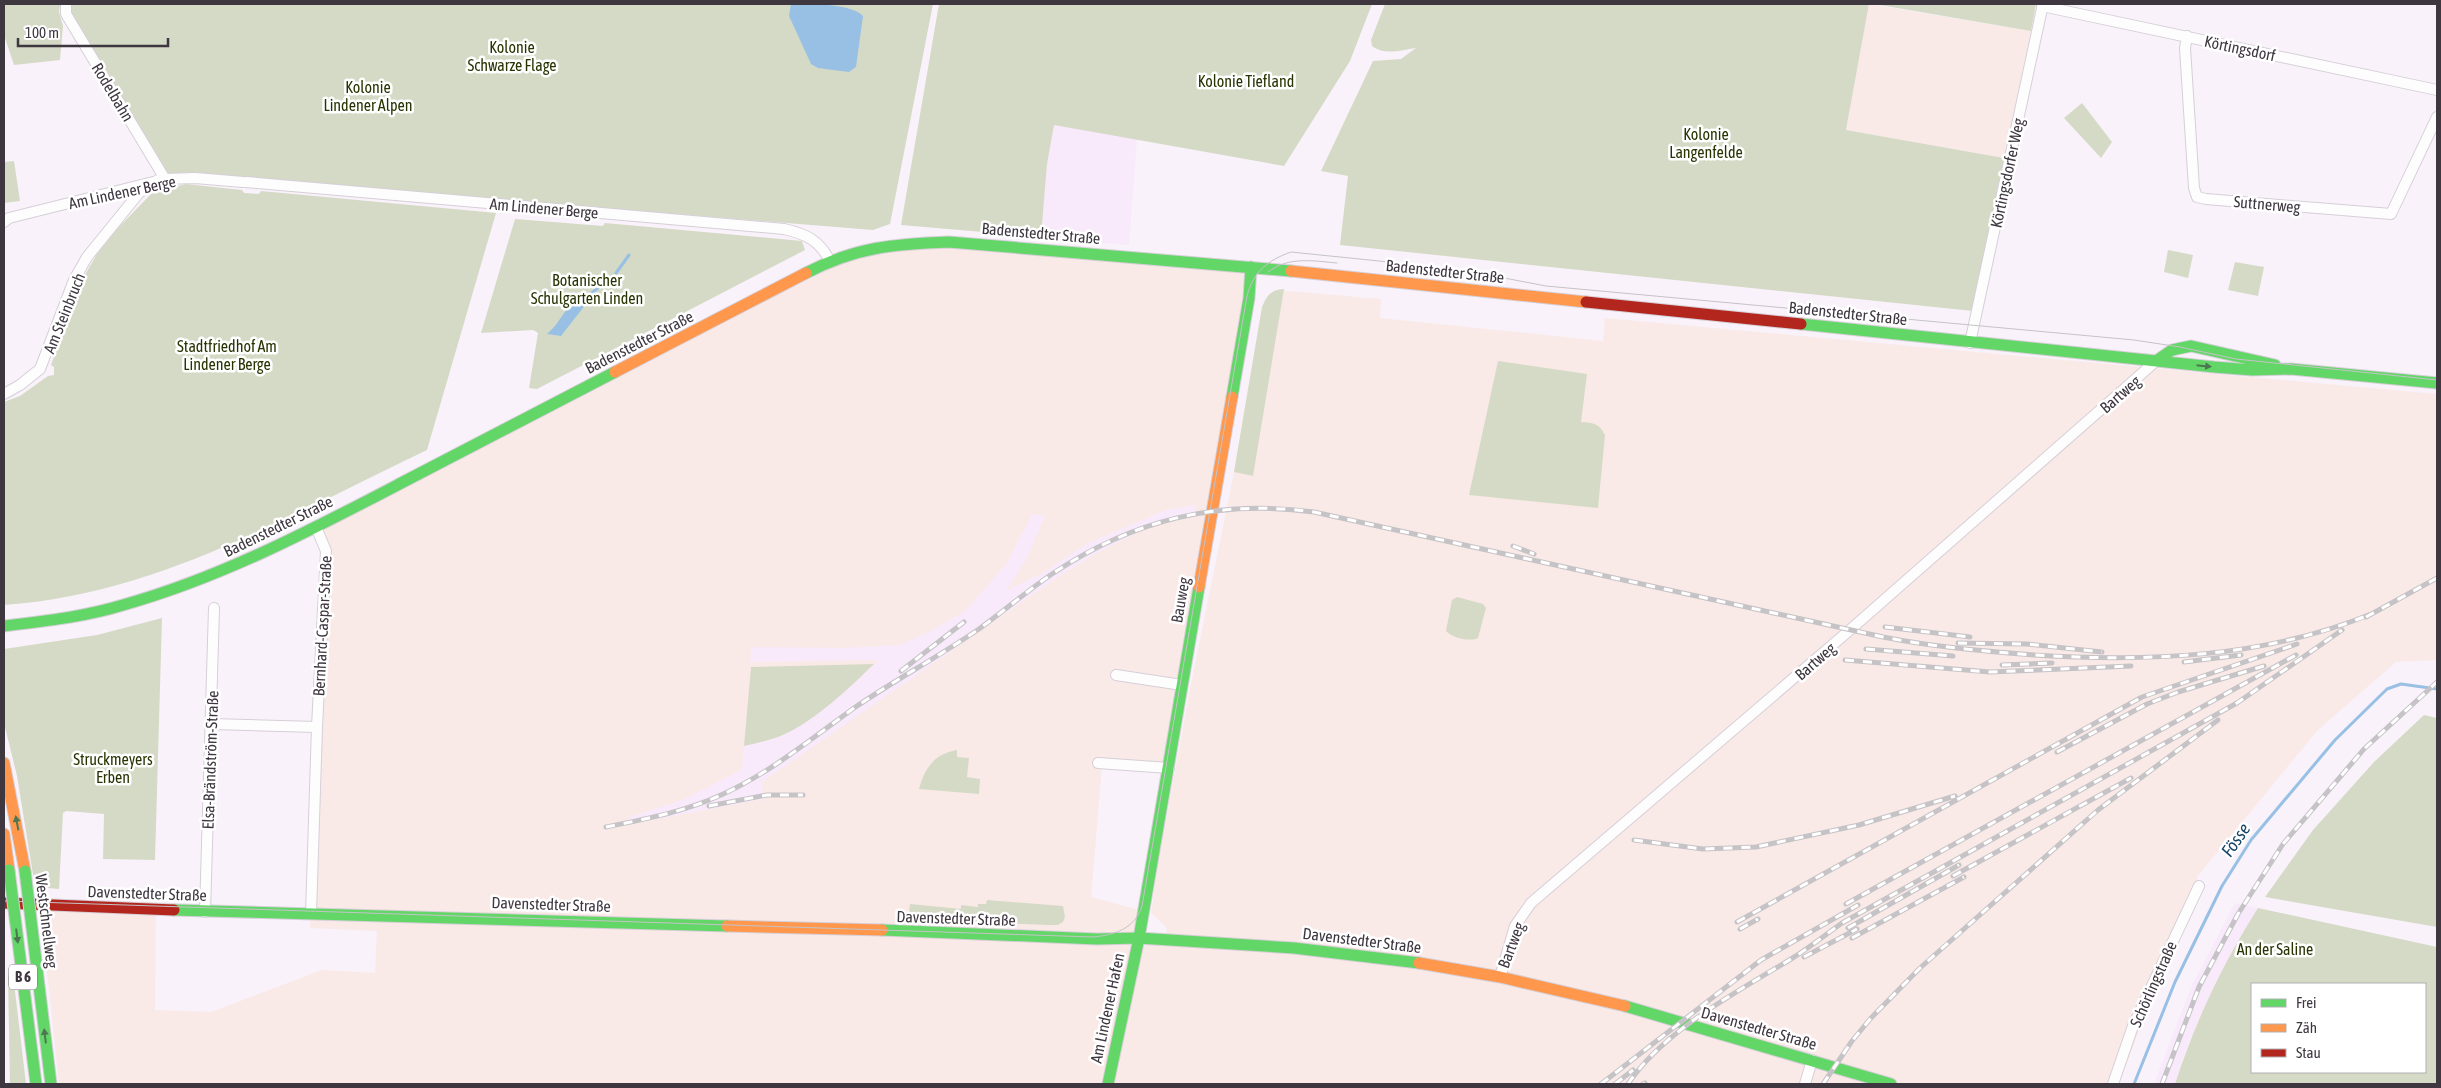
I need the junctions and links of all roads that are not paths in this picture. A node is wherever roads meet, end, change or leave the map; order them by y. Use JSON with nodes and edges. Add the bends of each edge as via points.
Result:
{"nodes":[{"id":1,"x":66,"y":4,"type":"edge"},
{"id":2,"x":2043,"y":5,"type":"edge"},
{"id":3,"x":2187,"y":36,"type":"junction"},
{"id":4,"x":2437,"y":90,"type":"edge"},
{"id":5,"x":2437,"y":117,"type":"edge"},
{"id":6,"x":162,"y":180,"type":"junction"},
{"id":7,"x":4,"y":222,"type":"edge"},
{"id":8,"x":830,"y":260,"type":"junction"},
{"id":9,"x":1251,"y":267,"type":"junction"},
{"id":10,"x":1970,"y":343,"type":"junction"},
{"id":11,"x":2156,"y":361,"type":"junction"},
{"id":12,"x":2291,"y":369,"type":"junction"},
{"id":13,"x":2437,"y":383,"type":"edge"},
{"id":14,"x":4,"y":394,"type":"edge"},
{"id":15,"x":316,"y":527,"type":"junction"},
{"id":16,"x":214,"y":608,"type":"dead end"},
{"id":17,"x":4,"y":626,"type":"edge"},
{"id":18,"x":1116,"y":675,"type":"dead end"},
{"id":19,"x":1182,"y":685,"type":"junction"},
{"id":20,"x":212,"y":724,"type":"junction"},
{"id":21,"x":317,"y":727,"type":"junction"},
{"id":22,"x":4,"y":763,"type":"edge"},
{"id":23,"x":1098,"y":763,"type":"dead end"},
{"id":24,"x":1169,"y":768,"type":"junction"},
{"id":25,"x":4,"y":834,"type":"edge"},
{"id":26,"x":2199,"y":886,"type":"dead end"},
{"id":27,"x":4,"y":903,"type":"edge"},
{"id":28,"x":205,"y":912,"type":"junction"},
{"id":29,"x":311,"y":914,"type":"junction"},
{"id":30,"x":1139,"y":938,"type":"junction"},
{"id":31,"x":1500,"y":977,"type":"junction"},
{"id":32,"x":1812,"y":1060,"type":"junction"},
{"id":33,"x":36,"y":1084,"type":"edge"},
{"id":34,"x":51,"y":1084,"type":"edge"},
{"id":35,"x":1108,"y":1084,"type":"edge"},
{"id":36,"x":1805,"y":1084,"type":"edge"},
{"id":37,"x":1890,"y":1084,"type":"edge"},
{"id":38,"x":2113,"y":1084,"type":"edge"}],
"edges":[{"from":1,"to":6,"type":"street","name":"Rodelbahn","via":[[66,14]]},
{"from":2,"to":3,"type":"street","name":"Körtingsdorf"},
{"from":2,"to":10,"type":"street","name":"Körtingsdorfer Weg"},
{"from":3,"to":4,"type":"street","name":"Körtingsdorf"},
{"from":3,"to":5,"type":"street","name":"Suttnerweg","via":[[2184,48],[2194,188],[2197,196],[2206,199],[2391,214]]},
{"from":6,"to":7,"type":"street","name":"Am Lindener Berge","via":[[9,218]]},
{"from":6,"to":8,"type":"street","name":"Am Lindener Berge","via":[[195,178],[784,229],[802,233],[818,242]]},
{"from":6,"to":14,"type":"street","name":"Am Steinbruch","via":[[139,193],[87,257],[74,280],[40,369]]},
{"from":8,"to":9,"type":"main road","name":"Badenstedter Straße","via":[[895,244],[950,242]]},
{"from":8,"to":15,"type":"main road","name":"Badenstedter Straße"},
{"from":9,"to":10,"type":"main road","name":"Badenstedter Straße"},
{"from":9,"to":19,"type":"main road","name":"Bauweg"},
{"from":10,"to":11,"type":"main road","name":"Badenstedter Straße"},
{"from":11,"to":12,"type":"main road","name":"Badenstedter Straße","one_way":true,"via":[[2252,370]]},
{"from":11,"to":12,"type":"main road","name":"Badenstedter Straße","via":[[2172,350],[2191,346]]},
{"from":11,"to":31,"type":"street","name":"Bartweg","via":[[1851,629],[1531,903],[1515,926]]},
{"from":12,"to":13,"type":"main road","name":"Badenstedter Straße"},
{"from":15,"to":17,"type":"main road","name":"Badenstedter Straße","via":[[227,569],[134,603]]},
{"from":15,"to":21,"type":"street","name":"Bernhard-Caspar-Straße","via":[[326,551]]},
{"from":16,"to":20,"type":"street","name":"Elsa-Brändström-Straße"},
{"from":18,"to":19,"type":"street"},
{"from":19,"to":24,"type":"main road","name":"Bauweg"},
{"from":20,"to":21,"type":"street"},
{"from":20,"to":28,"type":"street","name":"Elsa-Brändström-Straße"},
{"from":21,"to":29,"type":"street","name":"Bernhard-Caspar-Straße"},
{"from":34,"to":22,"type":"main road","name":"Westschnellweg","number":"B 6","one_way":true,"bridge":true,"via":[[25,871]]},
{"from":23,"to":24,"type":"street"},
{"from":24,"to":30,"type":"main road","name":"Bauweg"},
{"from":25,"to":33,"type":"main road","name":"Westschnellweg","number":"B 6","one_way":true,"bridge":true},
{"from":26,"to":38,"type":"street","name":"Schörlingstraße","via":[[2133,1026]]},
{"from":27,"to":28,"type":"main road","name":"Davenstedter Straße"},
{"from":28,"to":29,"type":"main road","name":"Davenstedter Straße"},
{"from":29,"to":30,"type":"main road","name":"Davenstedter Straße","via":[[1097,940]]},
{"from":30,"to":31,"type":"main road","name":"Davenstedter Straße","via":[[1314,950]]},
{"from":30,"to":35,"type":"main road","name":"Am Lindener Hafen"},
{"from":31,"to":32,"type":"main road","name":"Davenstedter Straße","via":[[1618,1004]]},
{"from":32,"to":36,"type":"street"},
{"from":32,"to":37,"type":"main road","name":"Davenstedter Straße"}]}
